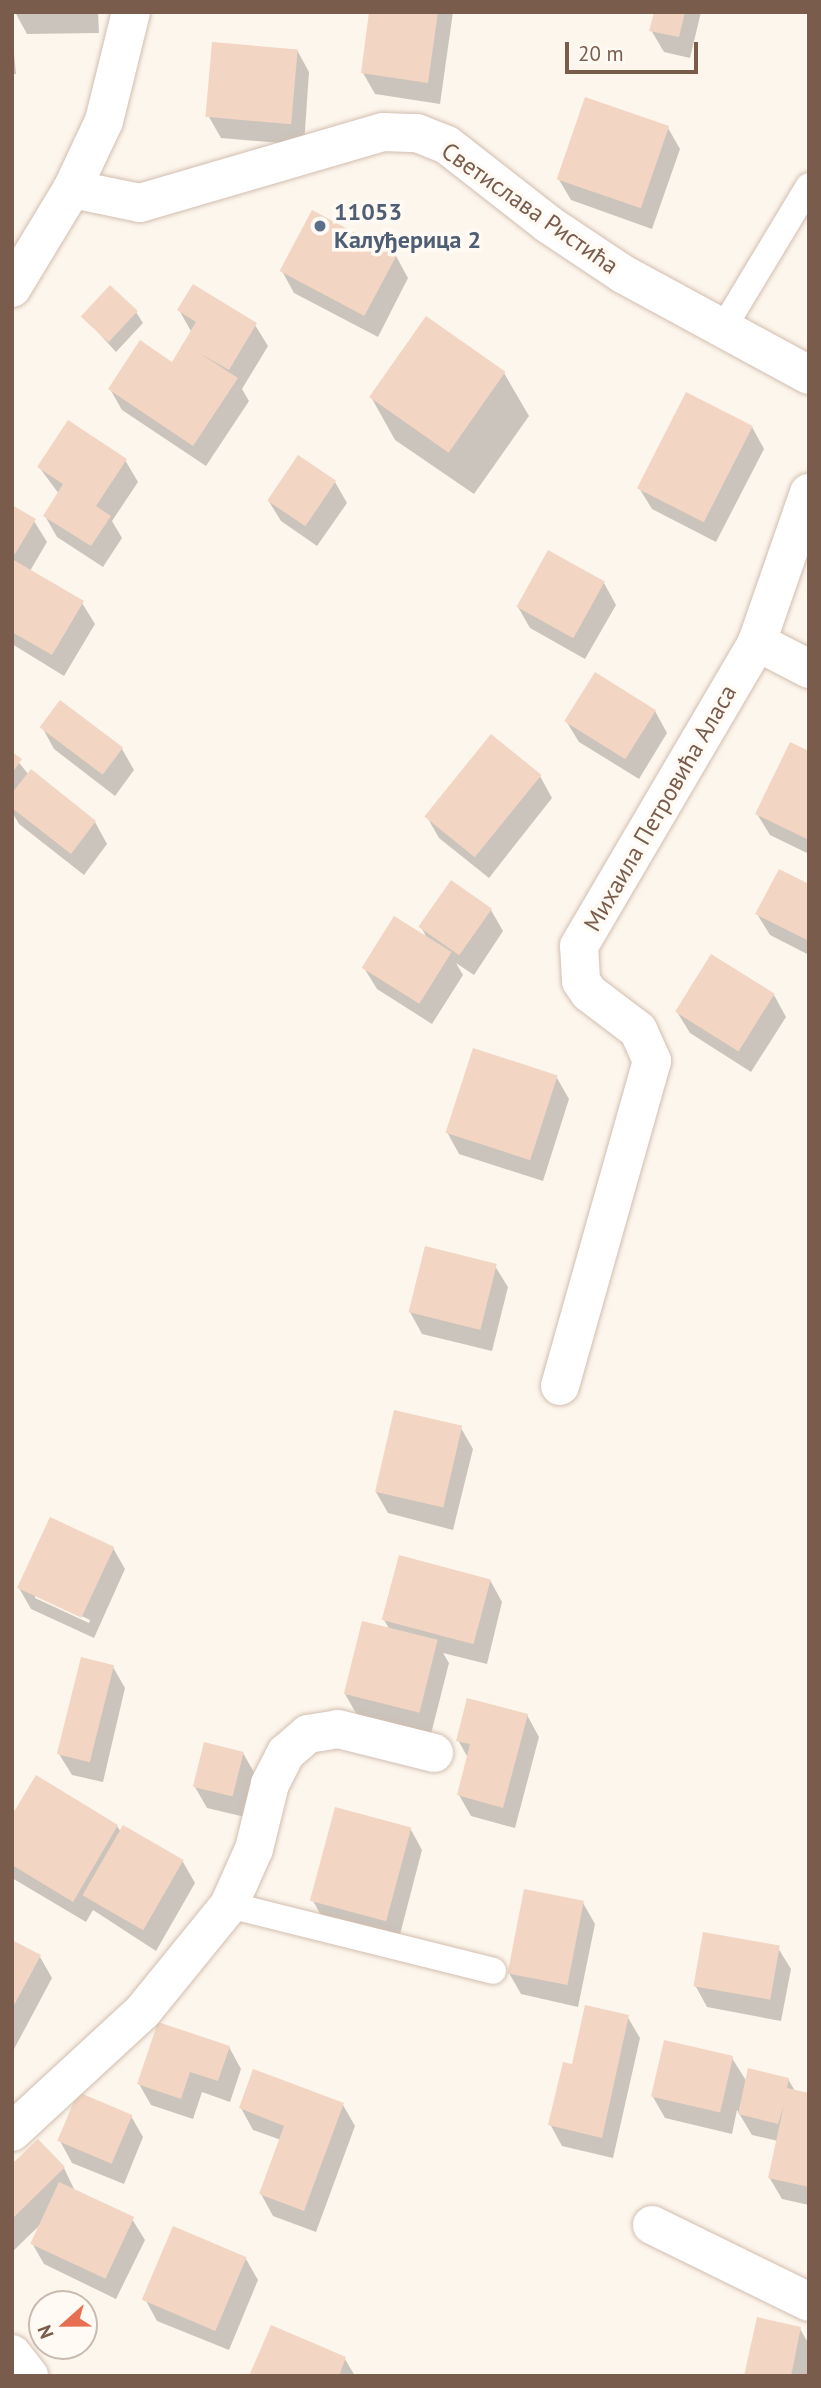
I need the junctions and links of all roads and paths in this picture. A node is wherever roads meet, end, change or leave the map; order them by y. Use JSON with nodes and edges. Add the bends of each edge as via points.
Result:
{"nodes":[{"id":1,"x":131,"y":12,"type":"edge"},
{"id":2,"x":809,"y":186,"type":"edge"},
{"id":3,"x":72,"y":189,"type":"junction"},
{"id":4,"x":12,"y":288,"type":"edge"},
{"id":5,"x":722,"y":330,"type":"junction"},
{"id":6,"x":809,"y":374,"type":"edge"},
{"id":7,"x":809,"y":493,"type":"edge"},
{"id":8,"x":757,"y":642,"type":"junction"},
{"id":9,"x":809,"y":669,"type":"edge"},
{"id":10,"x":560,"y":1386,"type":"dead end"},
{"id":11,"x":433,"y":1753,"type":"dead end"},
{"id":12,"x":229,"y":1905,"type":"junction"},
{"id":13,"x":494,"y":1971,"type":"dead end"},
{"id":14,"x":12,"y":2132,"type":"edge"},
{"id":15,"x":652,"y":2225,"type":"dead end"},
{"id":16,"x":809,"y":2302,"type":"edge"},
{"id":17,"x":12,"y":2354,"type":"edge"},
{"id":18,"x":29,"y":2376,"type":"edge"}],
"edges":[{"from":1,"to":3,"type":"street","via":[[104,121]]},
{"from":2,"to":5,"type":"lane"},
{"from":3,"to":4,"type":"street"},
{"from":3,"to":5,"type":"street","name":"Светислава Ристића","via":[[140,203],[383,132],[417,133],[447,145],[548,225],[612,267]]},
{"from":5,"to":6,"type":"street","name":"Светислава Ристића"},
{"from":7,"to":8,"type":"street","name":"Михаила Петровића Аласа"},
{"from":8,"to":9,"type":"street"},
{"from":8,"to":10,"type":"street","name":"Михаила Петровића Аласа","via":[[579,946],[578,970],[585,987],[638,1030],[652,1061]]},
{"from":11,"to":12,"type":"street","via":[[338,1729],[308,1734],[286,1753],[270,1784],[254,1849]]},
{"from":12,"to":13,"type":"lane"},
{"from":12,"to":14,"type":"street","via":[[144,2011]]},
{"from":15,"to":16,"type":"street"},
{"from":17,"to":18,"type":"street"}]}
